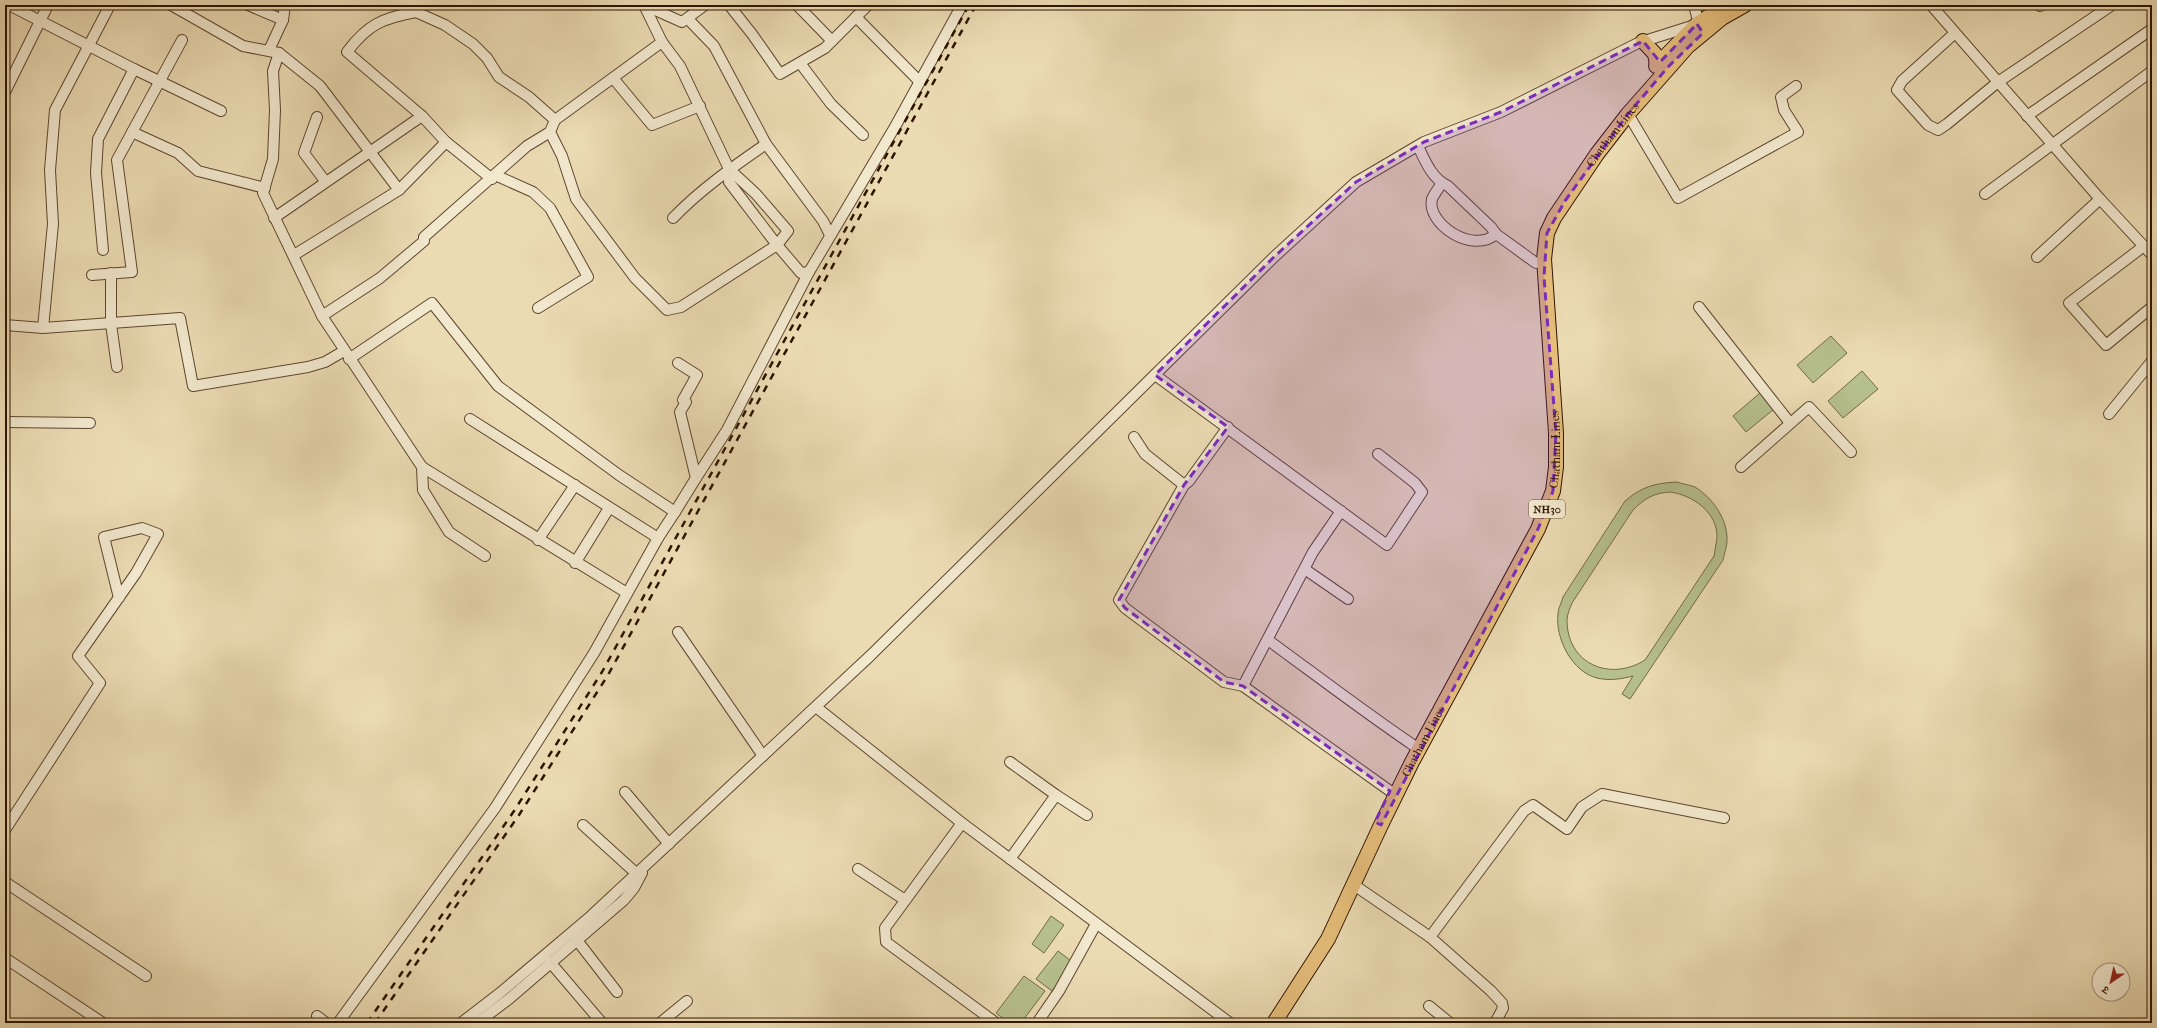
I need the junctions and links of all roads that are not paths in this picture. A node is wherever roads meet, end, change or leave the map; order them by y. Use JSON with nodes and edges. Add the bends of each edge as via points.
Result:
{"nodes":[{"id":1,"x":9,"y":5,"type":"edge"},
{"id":2,"x":48,"y":5,"type":"edge"},
{"id":3,"x":110,"y":5,"type":"edge"},
{"id":4,"x":171,"y":5,"type":"edge"},
{"id":5,"x":248,"y":5,"type":"edge"},
{"id":6,"x":285,"y":5,"type":"edge"},
{"id":7,"x":644,"y":5,"type":"edge"},
{"id":8,"x":705,"y":5,"type":"edge"},
{"id":9,"x":728,"y":5,"type":"edge"},
{"id":10,"x":797,"y":5,"type":"edge"},
{"id":11,"x":868,"y":5,"type":"edge"},
{"id":12,"x":962,"y":5,"type":"edge"},
{"id":13,"x":1694,"y":5,"type":"edge"},
{"id":14,"x":1726,"y":5,"type":"edge"},
{"id":15,"x":1745,"y":5,"type":"edge"},
{"id":16,"x":1931,"y":5,"type":"edge"},
{"id":17,"x":2112,"y":5,"type":"edge"},
{"id":18,"x":415,"y":7,"type":"edge"},
{"id":19,"x":856,"y":17,"type":"junction"},
{"id":20,"x":688,"y":19,"type":"junction"},
{"id":21,"x":283,"y":20,"type":"junction"},
{"id":22,"x":39,"y":22,"type":"junction"},
{"id":23,"x":1700,"y":29,"type":"junction"},
{"id":24,"x":2152,"y":29,"type":"edge"},
{"id":25,"x":1955,"y":33,"type":"junction"},
{"id":26,"x":182,"y":40,"type":"dead end"},
{"id":27,"x":832,"y":41,"type":"junction"},
{"id":28,"x":1643,"y":41,"type":"junction"},
{"id":29,"x":662,"y":42,"type":"junction"},
{"id":30,"x":89,"y":48,"type":"junction"},
{"id":31,"x":269,"y":50,"type":"junction"},
{"id":32,"x":279,"y":53,"type":"junction"},
{"id":33,"x":800,"y":63,"type":"junction"},
{"id":34,"x":1657,"y":65,"type":"junction"},
{"id":35,"x":134,"y":69,"type":"junction"},
{"id":36,"x":2152,"y":71,"type":"edge"},
{"id":37,"x":613,"y":78,"type":"junction"},
{"id":38,"x":160,"y":82,"type":"junction"},
{"id":39,"x":920,"y":82,"type":"junction"},
{"id":40,"x":1998,"y":82,"type":"junction"},
{"id":41,"x":1796,"y":86,"type":"dead end"},
{"id":42,"x":5,"y":90,"type":"edge"},
{"id":43,"x":700,"y":106,"type":"junction"},
{"id":44,"x":220,"y":111,"type":"dead end"},
{"id":45,"x":1628,"y":114,"type":"junction"},
{"id":46,"x":422,"y":116,"type":"junction"},
{"id":47,"x":2027,"y":116,"type":"junction"},
{"id":48,"x":317,"y":117,"type":"dead end"},
{"id":49,"x":555,"y":120,"type":"junction"},
{"id":50,"x":132,"y":132,"type":"junction"},
{"id":51,"x":550,"y":132,"type":"junction"},
{"id":52,"x":863,"y":135,"type":"dead end"},
{"id":53,"x":446,"y":142,"type":"junction"},
{"id":54,"x":766,"y":144,"type":"junction"},
{"id":55,"x":2053,"y":145,"type":"junction"},
{"id":56,"x":1418,"y":146,"type":"junction"},
{"id":57,"x":368,"y":152,"type":"junction"},
{"id":58,"x":729,"y":170,"type":"junction"},
{"id":59,"x":494,"y":177,"type":"junction"},
{"id":60,"x":325,"y":181,"type":"junction"},
{"id":61,"x":1442,"y":183,"type":"junction"},
{"id":62,"x":265,"y":188,"type":"junction"},
{"id":63,"x":399,"y":190,"type":"junction"},
{"id":64,"x":1985,"y":194,"type":"dead end"},
{"id":65,"x":2100,"y":199,"type":"junction"},
{"id":66,"x":274,"y":218,"type":"junction"},
{"id":67,"x":674,"y":218,"type":"dead end"},
{"id":68,"x":1496,"y":234,"type":"junction"},
{"id":69,"x":830,"y":235,"type":"junction"},
{"id":70,"x":777,"y":245,"type":"junction"},
{"id":71,"x":2144,"y":246,"type":"junction"},
{"id":72,"x":103,"y":250,"type":"dead end"},
{"id":73,"x":294,"y":255,"type":"junction"},
{"id":74,"x":2152,"y":255,"type":"edge"},
{"id":75,"x":2037,"y":256,"type":"dead end"},
{"id":76,"x":1536,"y":263,"type":"junction"},
{"id":77,"x":809,"y":272,"type":"junction"},
{"id":78,"x":111,"y":273,"type":"junction"},
{"id":79,"x":92,"y":275,"type":"dead end"},
{"id":80,"x":1699,"y":307,"type":"dead end"},
{"id":81,"x":2152,"y":307,"type":"edge"},
{"id":82,"x":538,"y":308,"type":"dead end"},
{"id":83,"x":322,"y":316,"type":"junction"},
{"id":84,"x":111,"y":324,"type":"junction"},
{"id":85,"x":5,"y":325,"type":"edge"},
{"id":86,"x":43,"y":328,"type":"junction"},
{"id":87,"x":347,"y":355,"type":"junction"},
{"id":88,"x":2152,"y":361,"type":"edge"},
{"id":89,"x":678,"y":363,"type":"dead end"},
{"id":90,"x":117,"y":367,"type":"dead end"},
{"id":91,"x":1155,"y":375,"type":"junction"},
{"id":92,"x":2110,"y":414,"type":"dead end"},
{"id":93,"x":470,"y":419,"type":"dead end"},
{"id":94,"x":5,"y":422,"type":"edge"},
{"id":95,"x":90,"y":423,"type":"dead end"},
{"id":96,"x":1790,"y":423,"type":"junction"},
{"id":97,"x":1228,"y":427,"type":"junction"},
{"id":98,"x":1134,"y":437,"type":"dead end"},
{"id":99,"x":1851,"y":452,"type":"dead end"},
{"id":100,"x":1378,"y":454,"type":"dead end"},
{"id":101,"x":422,"y":467,"type":"junction"},
{"id":102,"x":1741,"y":467,"type":"dead end"},
{"id":103,"x":696,"y":478,"type":"junction"},
{"id":104,"x":575,"y":485,"type":"junction"},
{"id":105,"x":1184,"y":485,"type":"junction"},
{"id":106,"x":609,"y":508,"type":"junction"},
{"id":107,"x":1341,"y":511,"type":"junction"},
{"id":108,"x":675,"y":512,"type":"junction"},
{"id":109,"x":658,"y":538,"type":"junction"},
{"id":110,"x":538,"y":540,"type":"junction"},
{"id":111,"x":484,"y":556,"type":"dead end"},
{"id":112,"x":575,"y":563,"type":"junction"},
{"id":113,"x":1306,"y":570,"type":"junction"},
{"id":114,"x":627,"y":593,"type":"junction"},
{"id":115,"x":118,"y":598,"type":"junction"},
{"id":116,"x":1348,"y":599,"type":"dead end"},
{"id":117,"x":678,"y":632,"type":"dead end"},
{"id":118,"x":1268,"y":640,"type":"junction"},
{"id":119,"x":1243,"y":686,"type":"junction"},
{"id":120,"x":816,"y":706,"type":"junction"},
{"id":121,"x":1413,"y":745,"type":"junction"},
{"id":122,"x":763,"y":756,"type":"junction"},
{"id":123,"x":1010,"y":762,"type":"dead end"},
{"id":124,"x":1390,"y":791,"type":"junction"},
{"id":125,"x":625,"y":792,"type":"dead end"},
{"id":126,"x":1056,"y":795,"type":"junction"},
{"id":127,"x":1087,"y":815,"type":"dead end"},
{"id":128,"x":1724,"y":818,"type":"dead end"},
{"id":129,"x":962,"y":822,"type":"junction"},
{"id":130,"x":1378,"y":823,"type":"junction"},
{"id":131,"x":583,"y":824,"type":"dead end"},
{"id":132,"x":5,"y":830,"type":"edge"},
{"id":133,"x":668,"y":844,"type":"junction"},
{"id":134,"x":1010,"y":859,"type":"junction"},
{"id":135,"x":645,"y":866,"type":"junction"},
{"id":136,"x":858,"y":868,"type":"dead end"},
{"id":137,"x":637,"y":874,"type":"junction"},
{"id":138,"x":5,"y":882,"type":"edge"},
{"id":139,"x":1354,"y":885,"type":"junction"},
{"id":140,"x":905,"y":900,"type":"junction"},
{"id":141,"x":1096,"y":924,"type":"junction"},
{"id":142,"x":1430,"y":936,"type":"junction"},
{"id":143,"x":576,"y":939,"type":"junction"},
{"id":144,"x":5,"y":958,"type":"edge"},
{"id":145,"x":550,"y":962,"type":"junction"},
{"id":146,"x":146,"y":976,"type":"dead end"},
{"id":147,"x":617,"y":992,"type":"dead end"},
{"id":148,"x":687,"y":1001,"type":"dead end"},
{"id":149,"x":1429,"y":1006,"type":"dead end"},
{"id":150,"x":317,"y":1016,"type":"dead end"},
{"id":151,"x":103,"y":1023,"type":"edge"},
{"id":152,"x":326,"y":1023,"type":"edge"},
{"id":153,"x":338,"y":1023,"type":"edge"},
{"id":154,"x":461,"y":1023,"type":"edge"},
{"id":155,"x":477,"y":1023,"type":"edge"},
{"id":156,"x":602,"y":1023,"type":"edge"},
{"id":157,"x":660,"y":1023,"type":"edge"},
{"id":158,"x":996,"y":1023,"type":"edge"},
{"id":159,"x":1037,"y":1023,"type":"edge"},
{"id":160,"x":1230,"y":1023,"type":"edge"},
{"id":161,"x":1263,"y":1023,"type":"edge"},
{"id":162,"x":1274,"y":1023,"type":"edge"},
{"id":163,"x":1450,"y":1023,"type":"edge"},
{"id":164,"x":1495,"y":1023,"type":"edge"}],
"edges":[{"from":1,"to":22,"type":"street"},
{"from":2,"to":22,"type":"street"},
{"from":3,"to":30,"type":"street"},
{"from":4,"to":31,"type":"street","via":[[243,46]]},
{"from":5,"to":21,"type":"street"},
{"from":6,"to":21,"type":"street"},
{"from":7,"to":20,"type":"street","via":[[682,22]]},
{"from":7,"to":29,"type":"street"},
{"from":8,"to":20,"type":"street"},
{"from":9,"to":33,"type":"street","via":[[780,74]]},
{"from":10,"to":27,"type":"street"},
{"from":11,"to":19,"type":"street"},
{"from":12,"to":39,"type":"street"},
{"from":13,"to":23,"type":"street"},
{"from":14,"to":23,"type":"highway","name":"Chatham Lines","number":"NH30"},
{"from":15,"to":23,"type":"highway","name":"Chatham Lines","number":"NH30"},
{"from":16,"to":25,"type":"street"},
{"from":17,"to":40,"type":"street"},
{"from":18,"to":46,"type":"street","via":[[387,18],[369,29],[347,52]]},
{"from":18,"to":49,"type":"street","via":[[473,44],[487,58],[499,77],[529,97]]},
{"from":19,"to":27,"type":"street"},
{"from":19,"to":39,"type":"street"},
{"from":20,"to":54,"type":"street","via":[[714,46]]},
{"from":21,"to":31,"type":"street"},
{"from":22,"to":30,"type":"street"},
{"from":22,"to":42,"type":"street"},
{"from":23,"to":28,"type":"street"},
{"from":23,"to":34,"type":"highway","name":"Chatham Lines","number":"NH30"},
{"from":23,"to":45,"type":"highway","name":"Chatham Lines","number":"NH30"},
{"from":24,"to":47,"type":"street"},
{"from":25,"to":40,"type":"street"},
{"from":25,"to":40,"type":"street","via":[[1902,82],[1897,90],[1928,125],[1938,130]]},
{"from":26,"to":38,"type":"street"},
{"from":27,"to":33,"type":"street"},
{"from":28,"to":34,"type":"highway","via":[[1655,54]]},
{"from":28,"to":56,"type":"street","via":[[1501,112]]},
{"from":29,"to":37,"type":"street"},
{"from":29,"to":43,"type":"street","via":[[680,66]]},
{"from":30,"to":35,"type":"street"},
{"from":30,"to":86,"type":"street","via":[[54,110],[50,170],[53,224]]},
{"from":31,"to":32,"type":"street"},
{"from":32,"to":57,"type":"street","via":[[320,86]]},
{"from":32,"to":62,"type":"street","via":[[273,71],[273,159]]},
{"from":33,"to":52,"type":"street","via":[[831,104]]},
{"from":34,"to":76,"type":"highway","name":"Chatham Lines","number":"NH30","via":[[1596,140],[1547,213],[1538,238]]},
{"from":35,"to":38,"type":"street"},
{"from":35,"to":72,"type":"street","via":[[98,139],[96,173]]},
{"from":36,"to":55,"type":"street"},
{"from":37,"to":43,"type":"street","via":[[652,125]]},
{"from":37,"to":49,"type":"street"},
{"from":38,"to":44,"type":"street"},
{"from":38,"to":50,"type":"street"},
{"from":39,"to":69,"type":"street"},
{"from":40,"to":47,"type":"street"},
{"from":41,"to":45,"type":"street","via":[[1781,97],[1784,110],[1798,132],[1678,198]]},
{"from":43,"to":58,"type":"street"},
{"from":45,"to":130,"type":"highway","name":"Chatham Lines","number":"NH30","via":[[1565,200],[1554,218],[1545,247],[1544,277],[1556,434],[1556,468],[1549,504],[1538,529]]},
{"from":46,"to":53,"type":"street"},
{"from":46,"to":57,"type":"street"},
{"from":47,"to":55,"type":"street"},
{"from":48,"to":60,"type":"street","via":[[304,153]]},
{"from":49,"to":51,"type":"street"},
{"from":50,"to":62,"type":"street","via":[[178,153],[198,171]]},
{"from":50,"to":78,"type":"street","via":[[116,164],[132,272]]},
{"from":51,"to":59,"type":"street","via":[[527,146]]},
{"from":51,"to":70,"type":"street","via":[[562,156],[576,199],[635,278],[667,310],[681,307]]},
{"from":53,"to":59,"type":"street"},
{"from":53,"to":63,"type":"street"},
{"from":54,"to":58,"type":"street"},
{"from":54,"to":69,"type":"street","via":[[823,221]]},
{"from":55,"to":64,"type":"street"},
{"from":55,"to":65,"type":"street"},
{"from":56,"to":61,"type":"street","via":[[1430,170]]},
{"from":56,"to":91,"type":"street","via":[[1356,182],[1274,257]]},
{"from":57,"to":60,"type":"street"},
{"from":57,"to":63,"type":"street"},
{"from":58,"to":67,"type":"street"},
{"from":58,"to":70,"type":"street","via":[[728,182]]},
{"from":58,"to":70,"type":"street","via":[[756,194],[788,231]]},
{"from":59,"to":82,"type":"street","via":[[533,192],[550,208],[588,277]]},
{"from":59,"to":83,"type":"street","via":[[380,278]]},
{"from":60,"to":66,"type":"street"},
{"from":61,"to":68,"type":"street"},
{"from":61,"to":68,"type":"street","via":[[1432,199],[1433,212],[1449,230],[1468,241],[1489,240]]},
{"from":62,"to":66,"type":"street","via":[[263,193]]},
{"from":63,"to":73,"type":"street"},
{"from":65,"to":71,"type":"street"},
{"from":65,"to":75,"type":"street"},
{"from":66,"to":73,"type":"street"},
{"from":68,"to":76,"type":"street"},
{"from":69,"to":77,"type":"street"},
{"from":70,"to":77,"type":"street","via":[[801,273]]},
{"from":71,"to":74,"type":"street"},
{"from":71,"to":81,"type":"street","via":[[2069,302],[2106,345]]},
{"from":73,"to":83,"type":"street"},
{"from":76,"to":121,"type":"highway","name":"Chatham Lines","number":"NH30","via":[[1548,463],[1545,490],[1534,518]]},
{"from":77,"to":103,"type":"street","via":[[727,430]]},
{"from":78,"to":79,"type":"street"},
{"from":78,"to":84,"type":"street"},
{"from":80,"to":96,"type":"street"},
{"from":83,"to":87,"type":"street"},
{"from":84,"to":86,"type":"street"},
{"from":84,"to":87,"type":"street","via":[[180,318],[193,386],[308,367]]},
{"from":84,"to":90,"type":"street"},
{"from":85,"to":86,"type":"street"},
{"from":87,"to":101,"type":"street"},
{"from":87,"to":108,"type":"street","via":[[432,303],[498,386],[619,475]]},
{"from":88,"to":92,"type":"street"},
{"from":89,"to":103,"type":"street","via":[[697,374],[683,400],[686,402],[680,412]]},
{"from":91,"to":97,"type":"street"},
{"from":91,"to":120,"type":"street"},
{"from":93,"to":104,"type":"street"},
{"from":94,"to":95,"type":"street"},
{"from":96,"to":99,"type":"street","via":[[1809,407]]},
{"from":96,"to":102,"type":"street"},
{"from":97,"to":105,"type":"street"},
{"from":97,"to":107,"type":"street"},
{"from":98,"to":105,"type":"street","via":[[1145,454]]},
{"from":100,"to":107,"type":"street","via":[[1421,489],[1417,501],[1387,545]]},
{"from":101,"to":110,"type":"street"},
{"from":101,"to":111,"type":"street","via":[[423,490],[449,532]]},
{"from":103,"to":108,"type":"street"},
{"from":104,"to":106,"type":"street"},
{"from":104,"to":110,"type":"street"},
{"from":105,"to":119,"type":"street","via":[[1119,600],[1125,608],[1224,682]]},
{"from":106,"to":109,"type":"street"},
{"from":106,"to":112,"type":"street"},
{"from":107,"to":113,"type":"street","via":[[1313,552]]},
{"from":108,"to":109,"type":"street"},
{"from":109,"to":114,"type":"street"},
{"from":110,"to":112,"type":"street"},
{"from":112,"to":114,"type":"street"},
{"from":113,"to":116,"type":"street"},
{"from":113,"to":118,"type":"street"},
{"from":114,"to":153,"type":"street","via":[[594,653],[495,808]]},
{"from":115,"to":115,"type":"street","via":[[136,573],[158,534],[142,528],[104,537]]},
{"from":115,"to":132,"type":"street","via":[[78,656],[100,683]]},
{"from":117,"to":122,"type":"street"},
{"from":118,"to":119,"type":"street"},
{"from":118,"to":121,"type":"street"},
{"from":119,"to":124,"type":"street"},
{"from":120,"to":122,"type":"street"},
{"from":120,"to":129,"type":"street"},
{"from":121,"to":124,"type":"highway","name":"Chatham Lines","number":"NH30"},
{"from":122,"to":133,"type":"street"},
{"from":123,"to":126,"type":"street"},
{"from":124,"to":130,"type":"highway","name":"Chatham Lines","number":"NH30"},
{"from":125,"to":133,"type":"street"},
{"from":126,"to":127,"type":"street"},
{"from":126,"to":134,"type":"street"},
{"from":128,"to":142,"type":"street","via":[[1602,794],[1582,807],[1567,829],[1534,805],[1524,811]]},
{"from":129,"to":134,"type":"street"},
{"from":129,"to":140,"type":"street"},
{"from":130,"to":139,"type":"highway","name":"Chatham Lines","number":"NH30"},
{"from":130,"to":161,"type":"highway","name":"Chatham Lines","number":"NH30","via":[[1298,972]]},
{"from":131,"to":137,"type":"street"},
{"from":133,"to":135,"type":"street"},
{"from":134,"to":141,"type":"street"},
{"from":135,"to":137,"type":"street"},
{"from":135,"to":143,"type":"street","via":[[634,888],[624,900]]},
{"from":136,"to":140,"type":"street"},
{"from":137,"to":154,"type":"street","via":[[546,955]]},
{"from":138,"to":146,"type":"street"},
{"from":139,"to":142,"type":"street"},
{"from":139,"to":162,"type":"highway","name":"Chatham Lines","number":"NH30","via":[[1315,962]]},
{"from":140,"to":158,"type":"street","via":[[885,928],[886,942]]},
{"from":141,"to":159,"type":"street","via":[[1059,991]]},
{"from":141,"to":160,"type":"street"},
{"from":142,"to":164,"type":"street","via":[[1502,1003],[1503,1008]]},
{"from":143,"to":145,"type":"street"},
{"from":143,"to":147,"type":"street"},
{"from":144,"to":151,"type":"street"},
{"from":145,"to":155,"type":"street","via":[[509,999]]},
{"from":145,"to":156,"type":"street"},
{"from":148,"to":157,"type":"street"},
{"from":149,"to":163,"type":"street"},
{"from":150,"to":152,"type":"street"}]}
